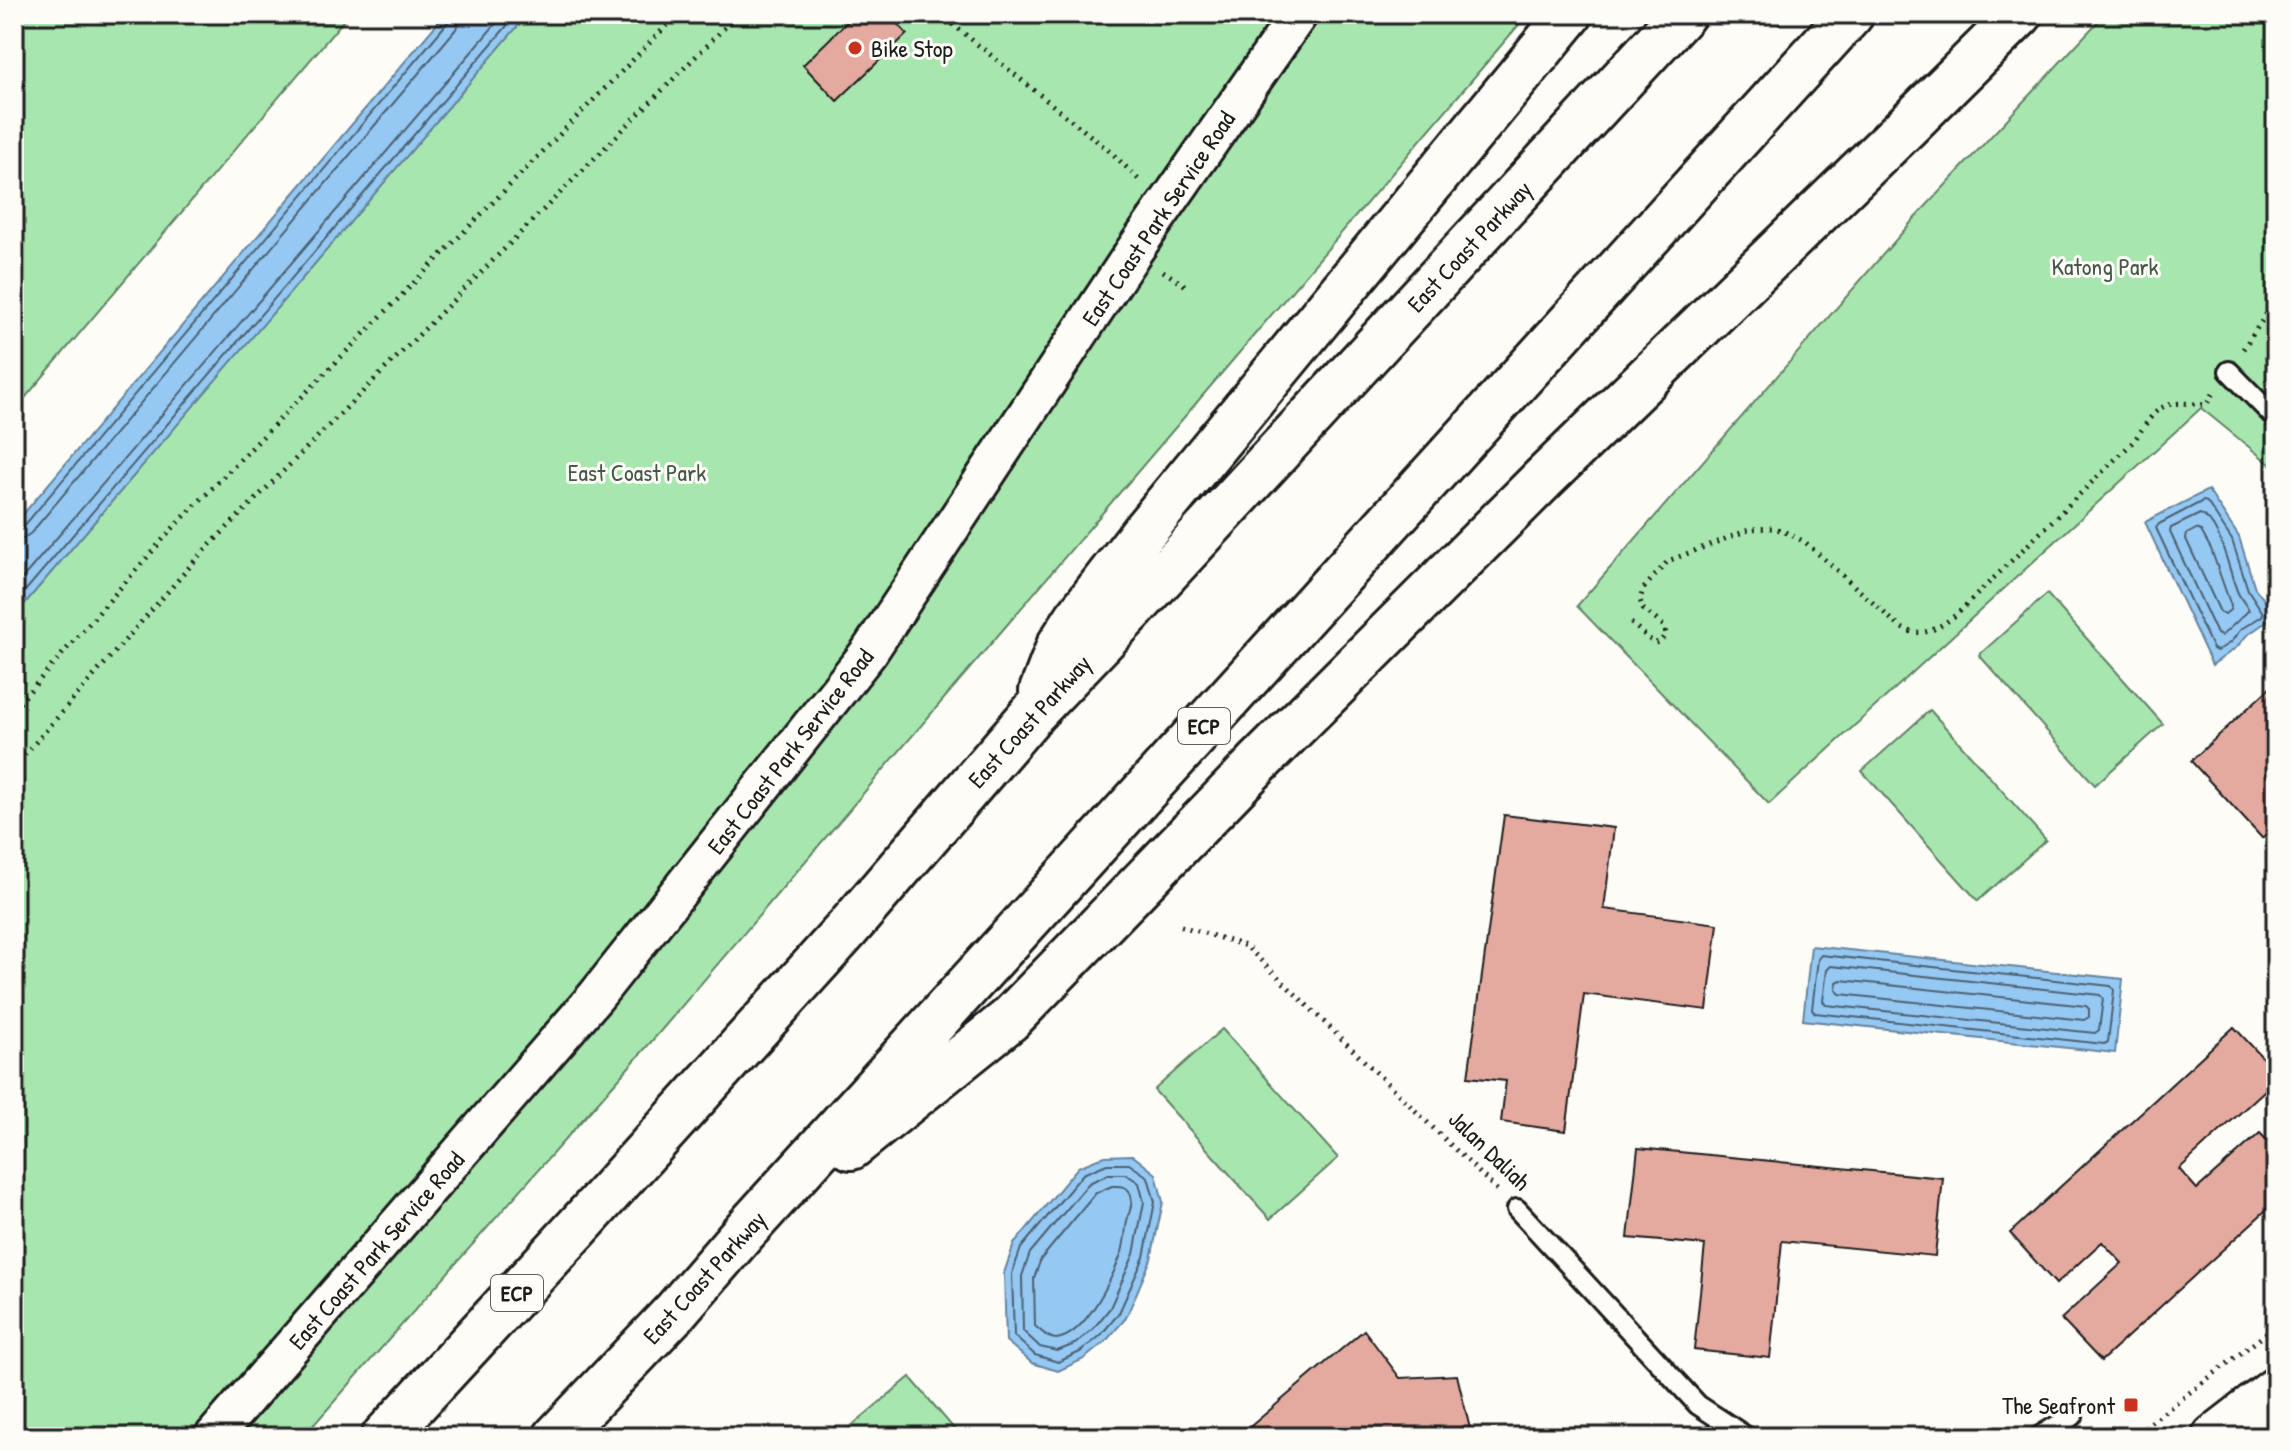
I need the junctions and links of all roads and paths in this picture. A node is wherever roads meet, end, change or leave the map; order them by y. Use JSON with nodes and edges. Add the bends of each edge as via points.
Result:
{"nodes":[{"id":1,"x":678,"y":14,"type":"edge"},
{"id":2,"x":738,"y":14,"type":"edge"},
{"id":3,"x":940,"y":14,"type":"edge"},
{"id":4,"x":1299,"y":14,"type":"edge"},
{"id":5,"x":1570,"y":14,"type":"edge"},
{"id":6,"x":1683,"y":14,"type":"edge"},
{"id":7,"x":1851,"y":14,"type":"edge"},
{"id":8,"x":2020,"y":14,"type":"edge"},
{"id":9,"x":1165,"y":206,"type":"junction"},
{"id":10,"x":1168,"y":275,"type":"dead end"},
{"id":11,"x":1186,"y":286,"type":"dead end"},
{"id":12,"x":2276,"y":300,"type":"edge"},
{"id":13,"x":2229,"y":371,"type":"junction"},
{"id":14,"x":2276,"y":419,"type":"edge"},
{"id":15,"x":1631,"y":623,"type":"dead end"},
{"id":16,"x":14,"y":709,"type":"edge"},
{"id":17,"x":1034,"y":712,"type":"junction"},
{"id":18,"x":14,"y":767,"type":"edge"},
{"id":19,"x":1181,"y":926,"type":"dead end"},
{"id":20,"x":1517,"y":1209,"type":"joint"},
{"id":21,"x":743,"y":1233,"type":"junction"},
{"id":22,"x":2276,"y":1326,"type":"edge"},
{"id":23,"x":2276,"y":1390,"type":"edge"},
{"id":24,"x":2073,"y":1416,"type":"dead end"},
{"id":25,"x":213,"y":1437,"type":"edge"},
{"id":26,"x":384,"y":1437,"type":"edge"},
{"id":27,"x":556,"y":1437,"type":"edge"},
{"id":28,"x":1747,"y":1437,"type":"edge"},
{"id":29,"x":2038,"y":1437,"type":"edge"},
{"id":30,"x":2132,"y":1437,"type":"edge"},
{"id":31,"x":2215,"y":1437,"type":"edge"}],
"edges":[{"from":1,"to":16,"type":"path","via":[[172,529]]},
{"from":2,"to":18,"type":"path","via":[[199,556]]},
{"from":3,"to":9,"type":"path","via":[[1113,154]]},
{"from":4,"to":9,"type":"street","name":"East Coast Park Service Road"},
{"from":5,"to":17,"type":"main road","via":[[1077,618],[1059,646]]},
{"from":6,"to":17,"type":"main road","name":"East Coast Parkway","number":"ECP"},
{"from":7,"to":21,"type":"main road","name":"East Coast Parkway","number":"ECP"},
{"from":8,"to":21,"type":"main road","via":[[1534,487],[1009,1020]]},
{"from":9,"to":25,"type":"street","name":"East Coast Park Service Road","via":[[869,652],[596,996]]},
{"from":10,"to":11,"type":"path"},
{"from":12,"to":13,"type":"path"},
{"from":13,"to":14,"type":"lane"},
{"from":13,"to":15,"type":"path","via":[[2206,405],[2178,402],[2151,416],[2134,441],[1957,614],[1928,632],[1909,633],[1805,542],[1772,528],[1751,529],[1668,561],[1652,577],[1640,600],[1665,628],[1660,642],[1654,643]]},
{"from":17,"to":26,"type":"main road","name":"East Coast Parkway","number":"ECP","via":[[848,928]]},
{"from":19,"to":20,"type":"path","name":"Jalan Daliah","via":[[1246,946]]},
{"from":20,"to":28,"type":"lane","name":"Jalan Daliah","via":[[1698,1405]]},
{"from":21,"to":27,"type":"main road","name":"East Coast Parkway","number":"ECP"},
{"from":22,"to":30,"type":"path"},
{"from":23,"to":31,"type":"main road"},
{"from":24,"to":29,"type":"lane"}]}
